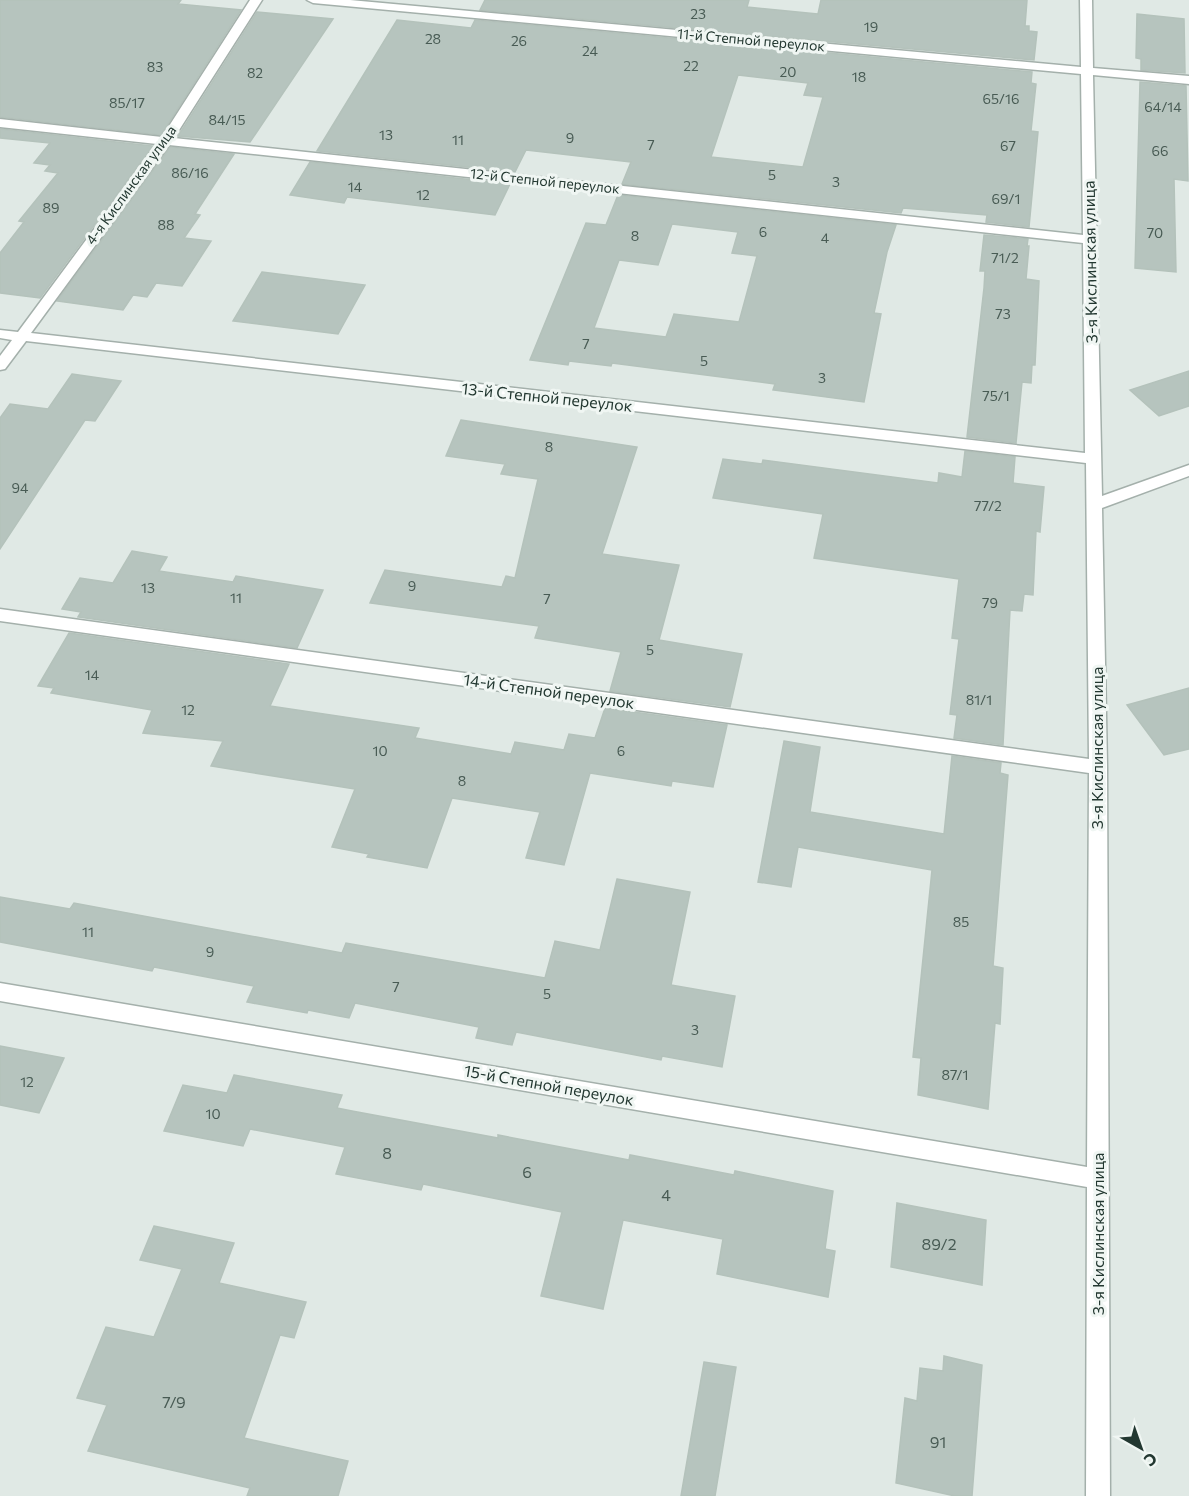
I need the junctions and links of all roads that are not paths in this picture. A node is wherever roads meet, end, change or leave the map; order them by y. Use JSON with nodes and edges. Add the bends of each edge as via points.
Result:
{"nodes":[{"id":1,"x":256,"y":0,"type":"edge"},
{"id":2,"x":313,"y":0,"type":"edge"},
{"id":3,"x":1086,"y":0,"type":"edge"},
{"id":4,"x":1087,"y":70,"type":"junction"},
{"id":5,"x":1189,"y":80,"type":"edge"},
{"id":6,"x":0,"y":123,"type":"edge"},
{"id":7,"x":166,"y":140,"type":"junction"},
{"id":8,"x":1090,"y":240,"type":"junction"},
{"id":9,"x":0,"y":334,"type":"edge"},
{"id":10,"x":19,"y":337,"type":"junction"},
{"id":11,"x":0,"y":366,"type":"edge"},
{"id":12,"x":1094,"y":459,"type":"junction"},
{"id":13,"x":1189,"y":470,"type":"edge"},
{"id":14,"x":1094,"y":505,"type":"junction"},
{"id":15,"x":0,"y":615,"type":"edge"},
{"id":16,"x":1098,"y":767,"type":"junction"},
{"id":17,"x":0,"y":992,"type":"edge"},
{"id":18,"x":1099,"y":1179,"type":"junction"},
{"id":19,"x":1098,"y":1496,"type":"edge"}],
"edges":[{"from":1,"to":7,"type":"street","name":"4-я Кислинская улица"},
{"from":2,"to":4,"type":"street","name":"11-й Степной переулок"},
{"from":3,"to":4,"type":"street","name":"3-я Кислинская улица"},
{"from":4,"to":5,"type":"street","name":"11-й Степной переулок"},
{"from":4,"to":8,"type":"street","name":"3-я Кислинская улица"},
{"from":6,"to":7,"type":"street","name":"12-й Степной переулок"},
{"from":7,"to":8,"type":"street","name":"12-й Степной переулок"},
{"from":7,"to":10,"type":"street","name":"4-я Кислинская улица"},
{"from":8,"to":12,"type":"street","name":"3-я Кислинская улица"},
{"from":9,"to":10,"type":"street","name":"13-й Степной переулок"},
{"from":10,"to":11,"type":"street","name":"4-я Кислинская улица"},
{"from":10,"to":12,"type":"street","name":"13-й Степной переулок"},
{"from":12,"to":14,"type":"street","name":"3-я Кислинская улица"},
{"from":13,"to":14,"type":"street"},
{"from":14,"to":16,"type":"street","name":"3-я Кислинская улица"},
{"from":15,"to":16,"type":"street","name":"14-й Степной переулок"},
{"from":16,"to":18,"type":"street","name":"3-я Кислинская улица"},
{"from":17,"to":18,"type":"street","name":"15-й Степной переулок"},
{"from":18,"to":19,"type":"street","name":"3-я Кислинская улица"}]}
